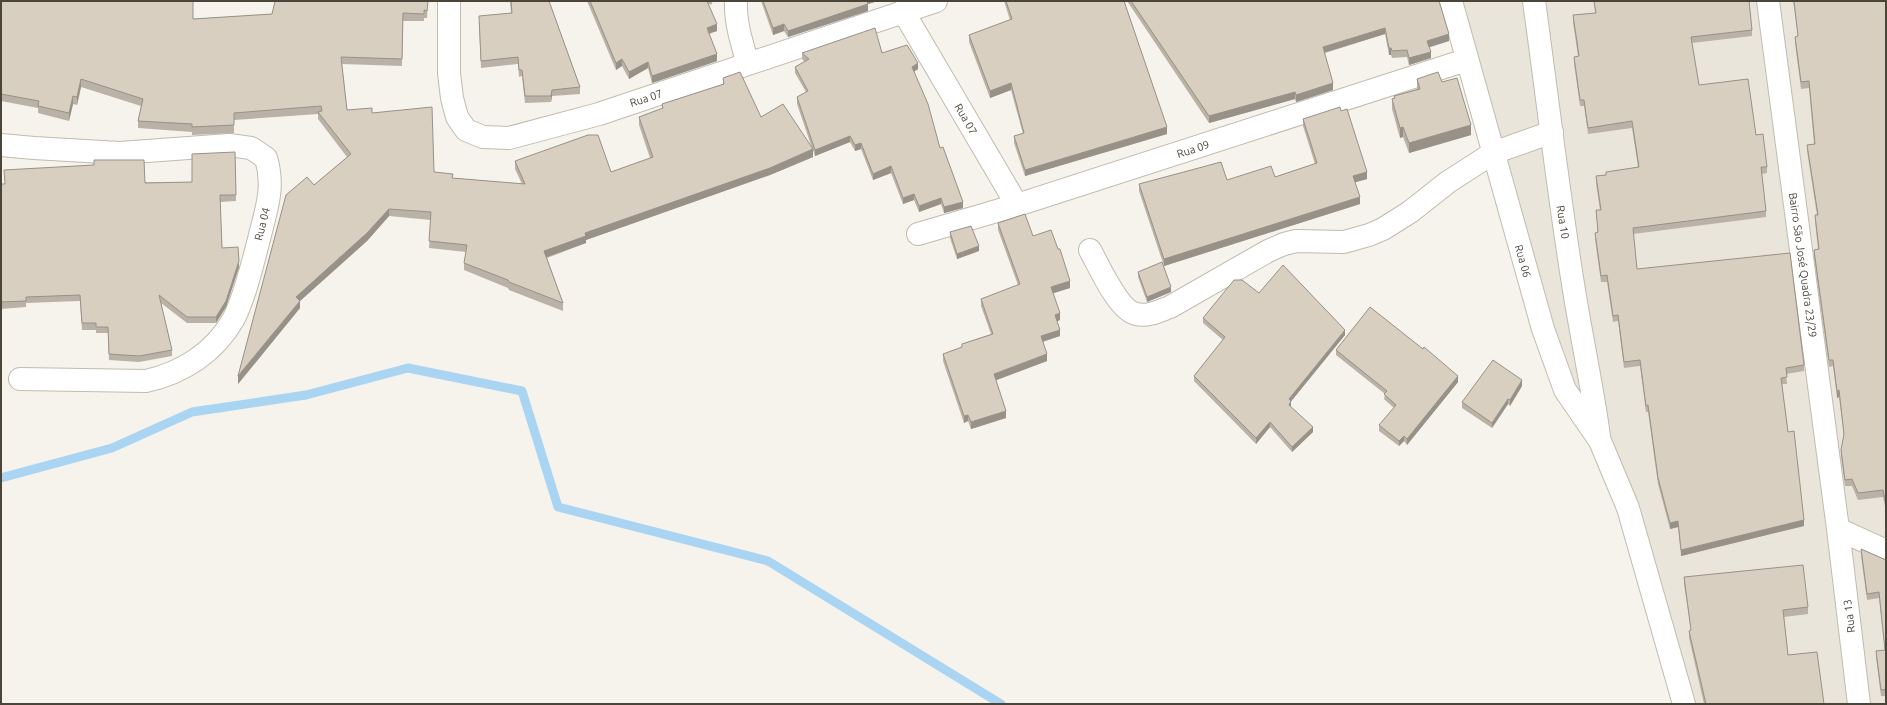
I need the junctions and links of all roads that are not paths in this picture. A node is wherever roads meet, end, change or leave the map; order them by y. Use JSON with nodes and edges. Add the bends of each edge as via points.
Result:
{"nodes":[{"id":1,"x":449,"y":1,"type":"edge"},
{"id":2,"x":736,"y":1,"type":"edge"},
{"id":3,"x":936,"y":1,"type":"edge"},
{"id":4,"x":1451,"y":1,"type":"edge"},
{"id":5,"x":1534,"y":1,"type":"edge"},
{"id":6,"x":1768,"y":1,"type":"edge"},
{"id":7,"x":903,"y":11,"type":"junction"},
{"id":8,"x":1466,"y":60,"type":"junction"},
{"id":9,"x":748,"y":64,"type":"junction"},
{"id":10,"x":1552,"y":132,"type":"junction"},
{"id":11,"x":1,"y":145,"type":"edge"},
{"id":12,"x":1493,"y":152,"type":"junction"},
{"id":13,"x":1018,"y":205,"type":"junction"},
{"id":14,"x":918,"y":234,"type":"dead end"},
{"id":15,"x":1090,"y":250,"type":"dead end"},
{"id":16,"x":20,"y":379,"type":"dead end"},
{"id":17,"x":1600,"y":441,"type":"junction"},
{"id":18,"x":1838,"y":528,"type":"junction"},
{"id":19,"x":1886,"y":551,"type":"edge"},
{"id":20,"x":1684,"y":704,"type":"edge"},
{"id":21,"x":1859,"y":704,"type":"edge"}],
"edges":[{"from":1,"to":9,"type":"street","name":"Rua 07","via":[[449,73],[452,98],[457,117],[466,130],[483,137],[509,138],[543,130]]},
{"from":2,"to":9,"type":"street","via":[[740,33]]},
{"from":3,"to":7,"type":"street","name":"Rua 07"},
{"from":4,"to":8,"type":"street","name":"Rua 06"},
{"from":5,"to":10,"type":"street","name":"Rua 10"},
{"from":6,"to":18,"type":"street","name":"Bairro São José Quadra 23/29"},
{"from":7,"to":9,"type":"street","name":"Rua 07"},
{"from":7,"to":13,"type":"street","name":"Rua 07"},
{"from":8,"to":12,"type":"street","name":"Rua 06"},
{"from":8,"to":13,"type":"street","name":"Rua 09"},
{"from":10,"to":12,"type":"street"},
{"from":10,"to":17,"type":"street","name":"Rua 10","via":[[1572,279]]},
{"from":11,"to":16,"type":"street","name":"Rua 04","via":[[120,152],[242,146],[251,148],[266,158],[271,178],[257,246],[233,320],[213,346],[191,365],[146,381]]},
{"from":12,"to":15,"type":"street","via":[[1384,229],[1344,242],[1296,241],[1284,244],[1170,307],[1154,313],[1135,314],[1121,304]]},
{"from":12,"to":17,"type":"street","name":"Rua 06","via":[[1543,329],[1565,390]]},
{"from":13,"to":14,"type":"street","name":"Rua 09"},
{"from":17,"to":20,"type":"street","name":"Rua 06","via":[[1628,508]]},
{"from":18,"to":19,"type":"street"},
{"from":18,"to":21,"type":"street","name":"Rua 13"}]}
